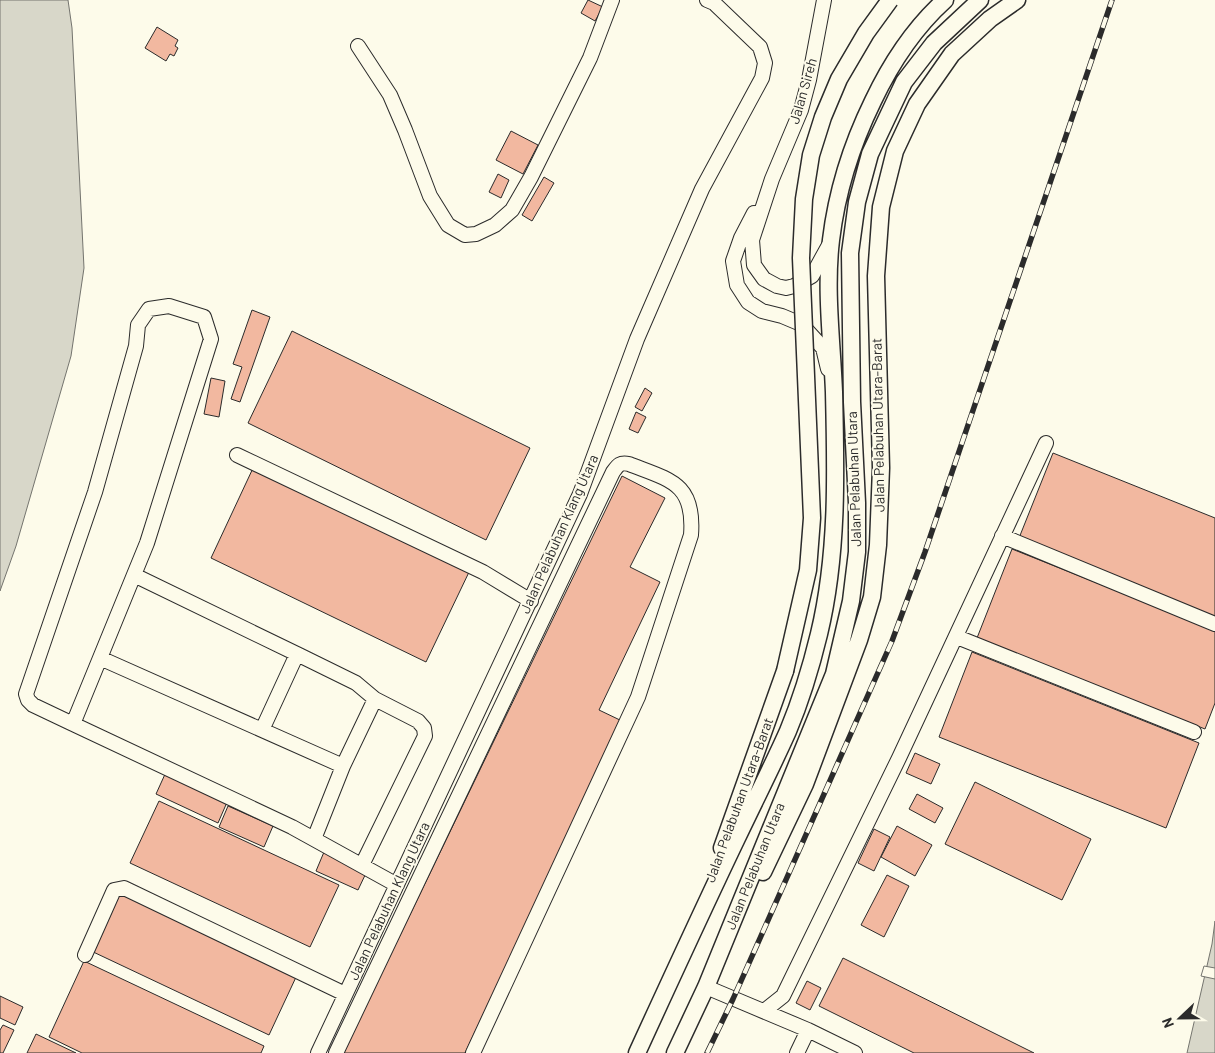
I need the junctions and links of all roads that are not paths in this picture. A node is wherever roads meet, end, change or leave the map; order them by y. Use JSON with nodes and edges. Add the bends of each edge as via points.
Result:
{"nodes":[{"id":1,"x":612,"y":0,"type":"edge"},
{"id":2,"x":707,"y":0,"type":"edge"},
{"id":3,"x":824,"y":0,"type":"edge"},
{"id":4,"x":890,"y":0,"type":"edge"},
{"id":5,"x":944,"y":0,"type":"edge"},
{"id":6,"x":980,"y":0,"type":"edge"},
{"id":7,"x":1017,"y":0,"type":"edge"},
{"id":8,"x":358,"y":46,"type":"dead end"},
{"id":9,"x":772,"y":179,"type":"junction"},
{"id":10,"x":830,"y":242,"type":"junction"},
{"id":11,"x":834,"y":393,"type":"junction"},
{"id":12,"x":1046,"y":443,"type":"dead end"},
{"id":13,"x":237,"y":454,"type":"dead end"},
{"id":14,"x":1002,"y":536,"type":"junction"},
{"id":15,"x":134,"y":575,"type":"junction"},
{"id":16,"x":531,"y":601,"type":"junction"},
{"id":17,"x":1215,"y":624,"type":"edge"},
{"id":18,"x":957,"y":637,"type":"junction"},
{"id":19,"x":298,"y":654,"type":"junction"},
{"id":20,"x":100,"y":658,"type":"junction"},
{"id":21,"x":375,"y":699,"type":"junction"},
{"id":22,"x":72,"y":724,"type":"junction"},
{"id":23,"x":262,"y":730,"type":"junction"},
{"id":24,"x":1194,"y":732,"type":"dead end"},
{"id":25,"x":343,"y":766,"type":"junction"},
{"id":26,"x":314,"y":839,"type":"junction"},
{"id":27,"x":362,"y":865,"type":"junction"},
{"id":28,"x":397,"y":885,"type":"junction"},
{"id":29,"x":692,"y":933,"type":"junction"},
{"id":30,"x":85,"y":955,"type":"dead end"},
{"id":31,"x":718,"y":956,"type":"junction"},
{"id":32,"x":706,"y":987,"type":"junction"},
{"id":33,"x":346,"y":994,"type":"junction"},
{"id":34,"x":764,"y":1012,"type":"junction"},
{"id":35,"x":808,"y":1030,"type":"junction"},
{"id":36,"x":318,"y":1053,"type":"edge"},
{"id":37,"x":336,"y":1053,"type":"edge"},
{"id":38,"x":473,"y":1053,"type":"edge"},
{"id":39,"x":637,"y":1053,"type":"edge"},
{"id":40,"x":675,"y":1053,"type":"edge"},
{"id":41,"x":797,"y":1053,"type":"edge"},
{"id":42,"x":855,"y":1053,"type":"edge"}],
"edges":[{"from":1,"to":8,"type":"street","via":[[590,58],[512,210],[476,234],[465,235],[448,225],[430,196],[390,95]]},
{"from":2,"to":16,"type":"street","name":"Jalan Pelabuhan Klang Utara","via":[[760,47],[765,63],[762,78],[702,189],[637,340],[580,494]]},
{"from":3,"to":9,"type":"street","name":"Jalan Sireh","via":[[801,110]]},
{"from":4,"to":29,"type":"main road","name":"Jalan Pelabuhan Utara-Barat","bridge":true,"via":[[839,79],[811,155],[804,199],[801,258],[812,518],[808,570],[785,671]]},
{"from":5,"to":10,"type":"main road","name":"Jalan Pelabuhan Utara","via":[[917,28],[885,76],[862,124],[844,172]]},
{"from":6,"to":31,"type":"main road","name":"Jalan Pelabuhan Utara","via":[[934,43],[904,82],[870,154],[857,202],[850,253],[857,503],[857,552],[851,600],[834,674]]},
{"from":7,"to":31,"type":"main road","name":"Jalan Pelabuhan Utara-Barat","via":[[990,19],[952,54],[918,104],[895,151],[881,207],[876,276],[881,468],[872,597],[860,640],[801,793]]},
{"from":9,"to":10,"type":"street","via":[[752,240],[754,264],[764,279],[786,288],[812,276]]},
{"from":9,"to":11,"type":"street","via":[[732,261],[737,285],[748,302],[762,311],[801,324],[823,348]]},
{"from":10,"to":11,"type":"main road","name":"Jalan Pelabuhan Utara","via":[[828,270]]},
{"from":11,"to":29,"type":"main road","name":"Jalan Pelabuhan Utara","via":[[835,519],[828,588],[817,642],[789,729]]},
{"from":12,"to":14,"type":"street"},
{"from":13,"to":16,"type":"street","via":[[483,572]]},
{"from":14,"to":17,"type":"street"},
{"from":14,"to":18,"type":"street"},
{"from":15,"to":19,"type":"street"},
{"from":15,"to":20,"type":"street"},
{"from":15,"to":22,"type":"street","via":[[211,339],[204,317],[169,306],[149,309],[138,324],[136,346],[95,492],[26,694],[33,705]]},
{"from":16,"to":28,"type":"street","name":"Jalan Pelabuhan Klang Utara"},
{"from":18,"to":24,"type":"street"},
{"from":18,"to":34,"type":"street","via":[[783,996]]},
{"from":19,"to":21,"type":"street","via":[[356,683]]},
{"from":19,"to":23,"type":"street"},
{"from":20,"to":22,"type":"street"},
{"from":20,"to":23,"type":"street"},
{"from":21,"to":25,"type":"street"},
{"from":21,"to":27,"type":"street","via":[[418,721],[425,736]]},
{"from":22,"to":26,"type":"street"},
{"from":23,"to":25,"type":"street"},
{"from":25,"to":26,"type":"street"},
{"from":26,"to":27,"type":"street"},
{"from":27,"to":28,"type":"street"},
{"from":28,"to":33,"type":"street","name":"Jalan Pelabuhan Klang Utara"},
{"from":29,"to":39,"type":"main road","name":"Jalan Pelabuhan Utara"},
{"from":30,"to":33,"type":"street","via":[[114,890],[124,888]]},
{"from":31,"to":32,"type":"main road","name":"Jalan Pelabuhan Utara"},
{"from":32,"to":34,"type":"street"},
{"from":32,"to":40,"type":"main road","name":"Jalan Pelabuhan Utara"},
{"from":33,"to":36,"type":"street","name":"Jalan Pelabuhan Klang Utara"},
{"from":34,"to":35,"type":"street"},
{"from":35,"to":41,"type":"street"},
{"from":35,"to":42,"type":"street"},
{"from":37,"to":38,"type":"street","via":[[613,472],[622,463],[629,464],[671,480],[679,487],[691,510],[691,535],[638,698]]}]}
